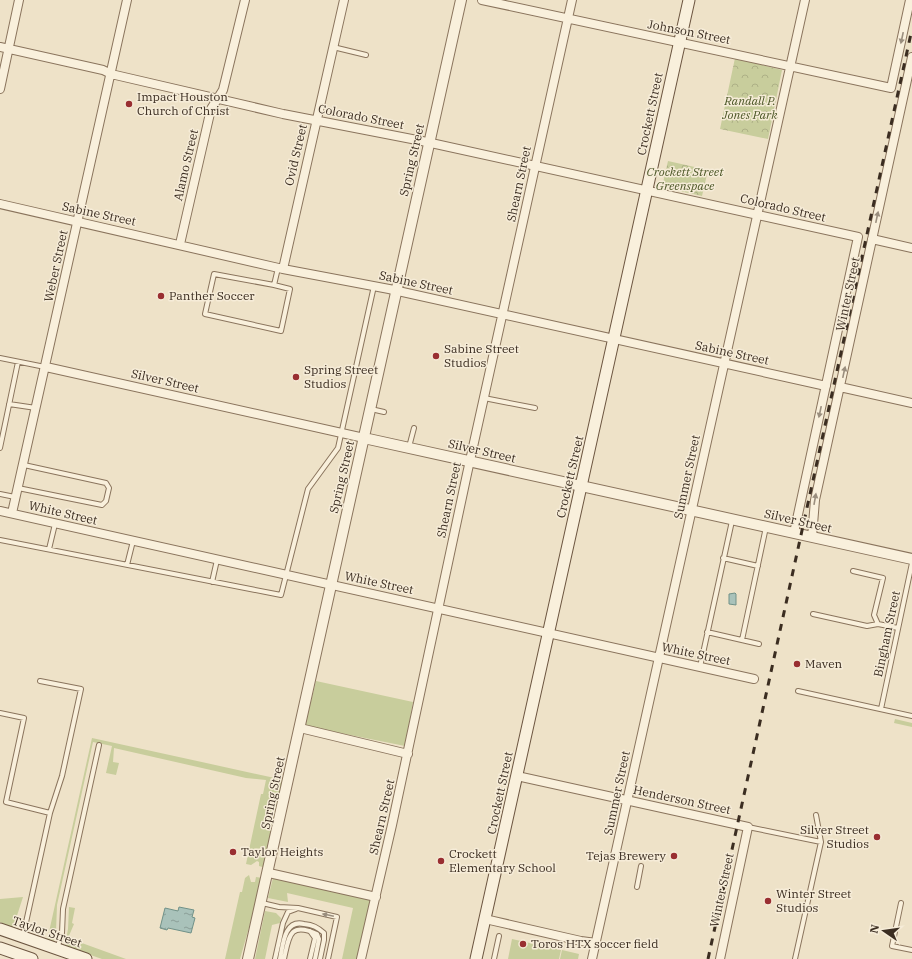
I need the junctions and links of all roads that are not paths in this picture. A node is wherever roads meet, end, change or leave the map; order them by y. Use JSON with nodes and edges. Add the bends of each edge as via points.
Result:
{"nodes":[{"id":1,"x":19,"y":0,"type":"edge"},
{"id":2,"x":127,"y":0,"type":"edge"},
{"id":3,"x":245,"y":0,"type":"edge"},
{"id":4,"x":344,"y":0,"type":"edge"},
{"id":5,"x":461,"y":0,"type":"edge"},
{"id":6,"x":482,"y":0,"type":"edge"},
{"id":7,"x":572,"y":0,"type":"edge"},
{"id":8,"x":689,"y":0,"type":"edge"},
{"id":9,"x":805,"y":0,"type":"edge"},
{"id":10,"x":910,"y":0,"type":"edge"},
{"id":11,"x":568,"y":20,"type":"junction"},
{"id":12,"x":679,"y":43,"type":"junction"},
{"id":13,"x":0,"y":47,"type":"edge"},
{"id":14,"x":333,"y":47,"type":"junction"},
{"id":15,"x":8,"y":49,"type":"junction"},
{"id":16,"x":366,"y":55,"type":"dead end"},
{"id":17,"x":912,"y":57,"type":"edge"},
{"id":18,"x":790,"y":66,"type":"junction"},
{"id":19,"x":111,"y":74,"type":"junction"},
{"id":20,"x":0,"y":89,"type":"edge"},
{"id":21,"x":908,"y":92,"type":"edge"},
{"id":22,"x":217,"y":99,"type":"junction"},
{"id":23,"x":316,"y":120,"type":"junction"},
{"id":24,"x":430,"y":142,"type":"junction"},
{"id":25,"x":536,"y":166,"type":"junction"},
{"id":26,"x":647,"y":192,"type":"junction"},
{"id":27,"x":0,"y":204,"type":"edge"},
{"id":28,"x":757,"y":215,"type":"junction"},
{"id":29,"x":78,"y":222,"type":"junction"},
{"id":30,"x":858,"y":238,"type":"joint"},
{"id":31,"x":872,"y":240,"type":"junction"},
{"id":32,"x":180,"y":244,"type":"junction"},
{"id":33,"x":912,"y":248,"type":"edge"},
{"id":34,"x":281,"y":268,"type":"junction"},
{"id":35,"x":274,"y":285,"type":"junction"},
{"id":36,"x":374,"y":286,"type":"junction"},
{"id":37,"x":397,"y":290,"type":"junction"},
{"id":38,"x":503,"y":314,"type":"junction"},
{"id":39,"x":614,"y":338,"type":"junction"},
{"id":40,"x":0,"y":358,"type":"edge"},
{"id":41,"x":18,"y":362,"type":"junction"},
{"id":42,"x":724,"y":363,"type":"junction"},
{"id":43,"x":46,"y":368,"type":"junction"},
{"id":44,"x":826,"y":386,"type":"junction"},
{"id":45,"x":840,"y":387,"type":"junction"},
{"id":46,"x":484,"y":398,"type":"junction"},
{"id":47,"x":912,"y":403,"type":"edge"},
{"id":48,"x":10,"y":404,"type":"junction"},
{"id":49,"x":36,"y":408,"type":"junction"},
{"id":50,"x":535,"y":408,"type":"dead end"},
{"id":51,"x":371,"y":409,"type":"junction"},
{"id":52,"x":384,"y":412,"type":"dead end"},
{"id":53,"x":414,"y":428,"type":"dead end"},
{"id":54,"x":342,"y":433,"type":"junction"},
{"id":55,"x":364,"y":438,"type":"junction"},
{"id":56,"x":0,"y":448,"type":"edge"},
{"id":57,"x":409,"y":448,"type":"junction"},
{"id":58,"x":470,"y":461,"type":"junction"},
{"id":59,"x":24,"y":465,"type":"junction"},
{"id":60,"x":581,"y":486,"type":"junction"},
{"id":61,"x":18,"y":488,"type":"junction"},
{"id":62,"x":0,"y":494,"type":"edge"},
{"id":63,"x":16,"y":497,"type":"junction"},
{"id":64,"x":0,"y":511,"type":"edge"},
{"id":65,"x":692,"y":511,"type":"junction"},
{"id":66,"x":12,"y":514,"type":"junction"},
{"id":67,"x":732,"y":520,"type":"junction"},
{"id":68,"x":55,"y":524,"type":"junction"},
{"id":69,"x":766,"y":527,"type":"junction"},
{"id":70,"x":794,"y":533,"type":"junction"},
{"id":71,"x":812,"y":537,"type":"junction"},
{"id":72,"x":0,"y":540,"type":"edge"},
{"id":73,"x":133,"y":541,"type":"junction"},
{"id":74,"x":49,"y":550,"type":"junction"},
{"id":75,"x":723,"y":558,"type":"junction"},
{"id":76,"x":912,"y":559,"type":"edge"},
{"id":77,"x":217,"y":560,"type":"junction"},
{"id":78,"x":912,"y":563,"type":"edge"},
{"id":79,"x":127,"y":565,"type":"junction"},
{"id":80,"x":758,"y":566,"type":"junction"},
{"id":81,"x":853,"y":571,"type":"dead end"},
{"id":82,"x":286,"y":575,"type":"junction"},
{"id":83,"x":212,"y":582,"type":"junction"},
{"id":84,"x":332,"y":585,"type":"junction"},
{"id":85,"x":438,"y":608,"type":"junction"},
{"id":86,"x":812,"y":614,"type":"dead end"},
{"id":87,"x":878,"y":624,"type":"junction"},
{"id":88,"x":898,"y":628,"type":"junction"},
{"id":89,"x":707,"y":632,"type":"junction"},
{"id":90,"x":549,"y":633,"type":"junction"},
{"id":91,"x":742,"y":640,"type":"junction"},
{"id":92,"x":759,"y":644,"type":"dead end"},
{"id":93,"x":659,"y":658,"type":"junction"},
{"id":94,"x":700,"y":667,"type":"junction"},
{"id":95,"x":754,"y":679,"type":"dead end"},
{"id":96,"x":40,"y":681,"type":"dead end"},
{"id":97,"x":798,"y":691,"type":"dead end"},
{"id":98,"x":880,"y":709,"type":"junction"},
{"id":99,"x":0,"y":713,"type":"edge"},
{"id":100,"x":912,"y":716,"type":"edge"},
{"id":101,"x":300,"y":728,"type":"junction"},
{"id":102,"x":99,"y":745,"type":"dead end"},
{"id":103,"x":408,"y":754,"type":"junction"},
{"id":104,"x":517,"y":776,"type":"junction"},
{"id":105,"x":628,"y":800,"type":"junction"},
{"id":106,"x":50,"y":813,"type":"junction"},
{"id":107,"x":816,"y":815,"type":"dead end"},
{"id":108,"x":748,"y":827,"type":"junction"},
{"id":109,"x":821,"y":842,"type":"junction"},
{"id":110,"x":641,"y":866,"type":"dead end"},
{"id":111,"x":269,"y":873,"type":"junction"},
{"id":112,"x":637,"y":887,"type":"dead end"},
{"id":113,"x":376,"y":897,"type":"junction"},
{"id":114,"x":262,"y":903,"type":"junction"},
{"id":115,"x":901,"y":903,"type":"dead end"},
{"id":116,"x":279,"y":907,"type":"junction"},
{"id":117,"x":298,"y":908,"type":"junction"},
{"id":118,"x":486,"y":919,"type":"junction"},
{"id":119,"x":283,"y":923,"type":"junction"},
{"id":120,"x":0,"y":929,"type":"edge"},
{"id":121,"x":310,"y":930,"type":"junction"},
{"id":122,"x":499,"y":936,"type":"dead end"},
{"id":123,"x":23,"y":937,"type":"junction"},
{"id":124,"x":596,"y":943,"type":"junction"},
{"id":125,"x":0,"y":948,"type":"edge"},
{"id":126,"x":57,"y":949,"type":"junction"},
{"id":127,"x":912,"y":950,"type":"edge"},
{"id":128,"x":18,"y":957,"type":"edge"},
{"id":129,"x":32,"y":959,"type":"edge"},
{"id":130,"x":86,"y":959,"type":"edge"},
{"id":131,"x":248,"y":959,"type":"edge"},
{"id":132,"x":275,"y":959,"type":"edge"},
{"id":133,"x":280,"y":959,"type":"edge"},
{"id":134,"x":284,"y":959,"type":"edge"},
{"id":135,"x":310,"y":959,"type":"edge"},
{"id":136,"x":315,"y":959,"type":"edge"},
{"id":137,"x":320,"y":959,"type":"edge"},
{"id":138,"x":328,"y":959,"type":"edge"},
{"id":139,"x":361,"y":959,"type":"edge"},
{"id":140,"x":476,"y":959,"type":"edge"},
{"id":141,"x":494,"y":959,"type":"edge"},
{"id":142,"x":592,"y":959,"type":"edge"},
{"id":143,"x":720,"y":959,"type":"edge"},
{"id":144,"x":795,"y":959,"type":"edge"}],
"edges":[{"from":1,"to":15,"type":"street"},
{"from":2,"to":19,"type":"street","name":"Weber Street"},
{"from":3,"to":22,"type":"street","name":"Alamo Street","via":[[223,90]]},
{"from":4,"to":14,"type":"street","name":"Ovid Street"},
{"from":5,"to":24,"type":"street","name":"Spring Street"},
{"from":6,"to":11,"type":"street","name":"Johnson Street"},
{"from":7,"to":11,"type":"street","name":"Shearn Street"},
{"from":8,"to":12,"type":"main road","name":"Crockett Street"},
{"from":9,"to":18,"type":"street","name":"Summer Street"},
{"from":10,"to":18,"type":"street","name":"Johnson Street","one_way":true,"via":[[891,88]]},
{"from":11,"to":12,"type":"street","name":"Johnson Street"},
{"from":11,"to":25,"type":"street","name":"Shearn Street"},
{"from":12,"to":18,"type":"street","name":"Johnson Street"},
{"from":12,"to":26,"type":"main road","name":"Crockett Street"},
{"from":13,"to":15,"type":"street","name":"Colorado Street"},
{"from":14,"to":16,"type":"lane"},
{"from":14,"to":23,"type":"street","name":"Ovid Street"},
{"from":15,"to":19,"type":"street","name":"Colorado Street","via":[[103,70]]},
{"from":15,"to":20,"type":"street"},
{"from":17,"to":21,"type":"street","name":"Winter Street"},
{"from":18,"to":28,"type":"street","name":"Summer Street"},
{"from":19,"to":22,"type":"street","name":"Colorado Street"},
{"from":19,"to":29,"type":"street","name":"Weber Street"},
{"from":31,"to":21,"type":"street","name":"Winter Street","one_way":true},
{"from":22,"to":23,"type":"street","name":"Colorado Street"},
{"from":22,"to":32,"type":"street","name":"Alamo Street","via":[[211,109]]},
{"from":23,"to":24,"type":"street","name":"Colorado Street"},
{"from":23,"to":34,"type":"street","name":"Ovid Street"},
{"from":24,"to":25,"type":"street","name":"Colorado Street"},
{"from":24,"to":37,"type":"street","name":"Spring Street"},
{"from":25,"to":26,"type":"street","name":"Colorado Street"},
{"from":25,"to":38,"type":"street","name":"Shearn Street"},
{"from":26,"to":28,"type":"street","name":"Colorado Street"},
{"from":26,"to":39,"type":"main road","name":"Crockett Street"},
{"from":27,"to":29,"type":"street","name":"Sabine Street"},
{"from":28,"to":30,"type":"street","name":"Colorado Street"},
{"from":28,"to":42,"type":"street","name":"Summer Street"},
{"from":29,"to":32,"type":"street","name":"Sabine Street"},
{"from":29,"to":43,"type":"street","name":"Weber Street"},
{"from":30,"to":44,"type":"street","name":"Winter Street"},
{"from":31,"to":33,"type":"street"},
{"from":45,"to":31,"type":"street","name":"Winter Street","one_way":true},
{"from":32,"to":34,"type":"street","name":"Sabine Street"},
{"from":34,"to":35,"type":"lane"},
{"from":34,"to":36,"type":"street","name":"Sabine Street"},
{"from":35,"to":35,"type":"lane","via":[[214,274],[205,314],[281,331],[290,290]]},
{"from":36,"to":37,"type":"street","name":"Sabine Street"},
{"from":36,"to":54,"type":"lane"},
{"from":37,"to":38,"type":"street","name":"Sabine Street"},
{"from":37,"to":51,"type":"street","name":"Spring Street"},
{"from":38,"to":39,"type":"street","name":"Sabine Street"},
{"from":38,"to":46,"type":"street","name":"Shearn Street"},
{"from":39,"to":42,"type":"street","name":"Sabine Street"},
{"from":39,"to":60,"type":"main road","name":"Crockett Street"},
{"from":40,"to":41,"type":"lane"},
{"from":41,"to":43,"type":"lane"},
{"from":41,"to":48,"type":"lane"},
{"from":42,"to":44,"type":"street","name":"Sabine Street"},
{"from":42,"to":65,"type":"street","name":"Summer Street"},
{"from":43,"to":49,"type":"street","name":"Weber Street"},
{"from":43,"to":54,"type":"street","name":"Silver Street"},
{"from":44,"to":70,"type":"street","name":"Winter Street","one_way":true},
{"from":45,"to":47,"type":"street"},
{"from":71,"to":45,"type":"street","name":"Winter Street","one_way":true,"via":[[815,500]]},
{"from":46,"to":50,"type":"lane"},
{"from":46,"to":58,"type":"street","name":"Shearn Street"},
{"from":48,"to":49,"type":"lane"},
{"from":48,"to":56,"type":"lane"},
{"from":49,"to":59,"type":"street","name":"Weber Street"},
{"from":51,"to":52,"type":"lane"},
{"from":51,"to":55,"type":"street","name":"Spring Street"},
{"from":53,"to":57,"type":"lane"},
{"from":54,"to":55,"type":"street","name":"Silver Street"},
{"from":54,"to":82,"type":"lane","via":[[338,448],[308,489]]},
{"from":55,"to":57,"type":"street","name":"Silver Street"},
{"from":55,"to":84,"type":"street","name":"Spring Street"},
{"from":57,"to":58,"type":"street","name":"Silver Street"},
{"from":58,"to":60,"type":"street","name":"Silver Street"},
{"from":58,"to":85,"type":"street","name":"Shearn Street"},
{"from":59,"to":61,"type":"street","name":"Weber Street"},
{"from":59,"to":61,"type":"lane","via":[[106,483],[109,488],[108,494],[102,505]]},
{"from":60,"to":65,"type":"street","name":"Silver Street"},
{"from":60,"to":90,"type":"main road","name":"Crockett Street"},
{"from":61,"to":63,"type":"street","name":"Weber Street"},
{"from":62,"to":63,"type":"lane"},
{"from":63,"to":66,"type":"street","name":"Weber Street"},
{"from":64,"to":66,"type":"street","name":"White Street"},
{"from":65,"to":67,"type":"street","name":"Silver Street"},
{"from":65,"to":93,"type":"street","name":"Summer Street"},
{"from":66,"to":68,"type":"street","name":"White Street"},
{"from":67,"to":69,"type":"street","name":"Silver Street"},
{"from":67,"to":75,"type":"lane"},
{"from":68,"to":73,"type":"street","name":"White Street"},
{"from":68,"to":74,"type":"lane"},
{"from":69,"to":70,"type":"street","name":"Silver Street"},
{"from":69,"to":80,"type":"lane"},
{"from":70,"to":71,"type":"street","name":"Silver Street"},
{"from":71,"to":76,"type":"street","name":"Silver Street"},
{"from":72,"to":74,"type":"lane"},
{"from":73,"to":77,"type":"street","name":"White Street"},
{"from":73,"to":79,"type":"lane"},
{"from":74,"to":79,"type":"lane"},
{"from":75,"to":80,"type":"lane"},
{"from":75,"to":89,"type":"lane"},
{"from":77,"to":82,"type":"street","name":"White Street"},
{"from":77,"to":83,"type":"lane"},
{"from":78,"to":88,"type":"lane","name":"Bingham Street"},
{"from":79,"to":83,"type":"lane"},
{"from":80,"to":91,"type":"lane"},
{"from":81,"to":87,"type":"lane","via":[[883,578],[874,615]]},
{"from":82,"to":83,"type":"lane","via":[[281,595]]},
{"from":82,"to":84,"type":"street","name":"White Street"},
{"from":84,"to":85,"type":"street","name":"White Street"},
{"from":84,"to":101,"type":"street","name":"Spring Street"},
{"from":85,"to":90,"type":"street","name":"White Street"},
{"from":85,"to":103,"type":"street","name":"Shearn Street"},
{"from":86,"to":87,"type":"lane","via":[[867,626]]},
{"from":87,"to":88,"type":"lane"},
{"from":88,"to":98,"type":"lane","name":"Bingham Street"},
{"from":89,"to":91,"type":"lane"},
{"from":89,"to":94,"type":"lane"},
{"from":90,"to":93,"type":"street","name":"White Street"},
{"from":90,"to":104,"type":"main road","name":"Crockett Street"},
{"from":91,"to":92,"type":"lane"},
{"from":93,"to":94,"type":"street","name":"White Street"},
{"from":93,"to":105,"type":"street","name":"Summer Street"},
{"from":94,"to":95,"type":"street","name":"White Street"},
{"from":96,"to":106,"type":"lane","via":[[81,689],[62,776]]},
{"from":97,"to":98,"type":"lane"},
{"from":98,"to":100,"type":"lane"},
{"from":99,"to":106,"type":"lane","via":[[24,718],[6,802]]},
{"from":101,"to":103,"type":"street"},
{"from":101,"to":111,"type":"street","name":"Spring Street"},
{"from":102,"to":126,"type":"lane","via":[[63,908],[62,933]]},
{"from":103,"to":113,"type":"street","name":"Shearn Street"},
{"from":104,"to":105,"type":"street","name":"Henderson Street"},
{"from":104,"to":118,"type":"main road","name":"Crockett Street"},
{"from":105,"to":108,"type":"street","name":"Henderson Street"},
{"from":105,"to":124,"type":"street","name":"Summer Street"},
{"from":106,"to":123,"type":"lane"},
{"from":107,"to":109,"type":"lane"},
{"from":108,"to":109,"type":"lane"},
{"from":108,"to":143,"type":"street","name":"Winter Street"},
{"from":109,"to":144,"type":"lane"},
{"from":110,"to":112,"type":"lane"},
{"from":111,"to":113,"type":"street"},
{"from":111,"to":114,"type":"street","name":"Spring Street"},
{"from":113,"to":139,"type":"street","name":"Shearn Street"},
{"from":114,"to":116,"type":"lane"},
{"from":114,"to":131,"type":"street","name":"Spring Street"},
{"from":115,"to":127,"type":"lane","via":[[892,946]]},
{"from":116,"to":117,"type":"lane"},
{"from":116,"to":119,"type":"lane","via":[[285,913]]},
{"from":117,"to":119,"type":"lane","via":[[288,912]]},
{"from":138,"to":117,"type":"lane","one_way":true,"via":[[337,917]]},
{"from":118,"to":124,"type":"street"},
{"from":118,"to":140,"type":"main road","name":"Crockett Street"},
{"from":119,"to":132,"type":"lane"},
{"from":120,"to":123,"type":"main road","name":"Taylor Street"},
{"from":121,"to":134,"type":"lane","via":[[294,930]]},
{"from":121,"to":135,"type":"lane","via":[[314,938]]},
{"from":121,"to":136,"type":"lane","via":[[317,934],[319,939]]},
{"from":122,"to":141,"type":"lane"},
{"from":123,"to":126,"type":"main road","name":"Taylor Street"},
{"from":124,"to":142,"type":"street","name":"Summer Street"},
{"from":125,"to":128,"type":"main road"},
{"from":126,"to":130,"type":"main road","name":"Taylor Street"},
{"from":128,"to":129,"type":"main road"},
{"from":133,"to":137,"type":"lane","via":[[285,934],[298,922],[316,926],[324,933]]}]}
